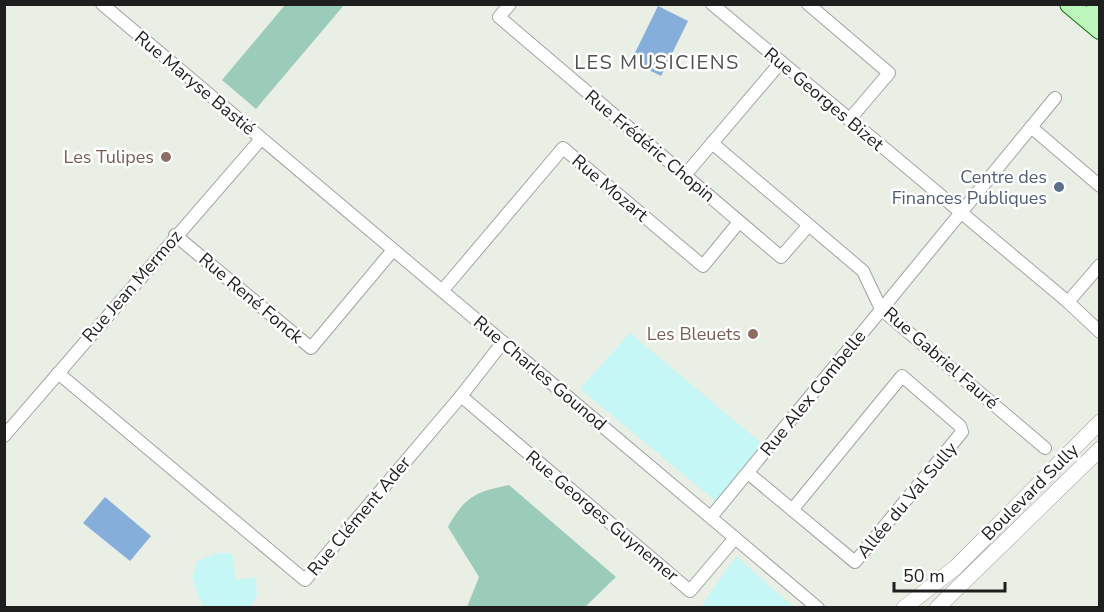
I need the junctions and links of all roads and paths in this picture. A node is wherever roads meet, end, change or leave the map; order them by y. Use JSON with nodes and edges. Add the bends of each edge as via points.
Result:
{"nodes":[{"id":1,"x":102,"y":4,"type":"edge"},
{"id":2,"x":510,"y":4,"type":"edge"},
{"id":3,"x":712,"y":4,"type":"edge"},
{"id":4,"x":808,"y":4,"type":"edge"},
{"id":5,"x":1070,"y":4,"type":"edge"},
{"id":6,"x":1095,"y":4,"type":"edge"},
{"id":7,"x":1100,"y":8,"type":"edge"},
{"id":8,"x":1100,"y":30,"type":"edge"},
{"id":9,"x":781,"y":62,"type":"junction"},
{"id":10,"x":1055,"y":98,"type":"dead end"},
{"id":11,"x":849,"y":120,"type":"junction"},
{"id":12,"x":1031,"y":127,"type":"junction"},
{"id":13,"x":261,"y":139,"type":"junction"},
{"id":14,"x":712,"y":143,"type":"junction"},
{"id":15,"x":684,"y":175,"type":"junction"},
{"id":16,"x":1100,"y":186,"type":"edge"},
{"id":17,"x":960,"y":213,"type":"junction"},
{"id":18,"x":740,"y":222,"type":"junction"},
{"id":19,"x":809,"y":225,"type":"junction"},
{"id":20,"x":175,"y":235,"type":"junction"},
{"id":21,"x":393,"y":250,"type":"junction"},
{"id":22,"x":1100,"y":265,"type":"edge"},
{"id":23,"x":442,"y":291,"type":"junction"},
{"id":24,"x":1068,"y":302,"type":"junction"},
{"id":25,"x":881,"y":309,"type":"junction"},
{"id":26,"x":1100,"y":332,"type":"edge"},
{"id":27,"x":502,"y":342,"type":"junction"},
{"id":28,"x":58,"y":373,"type":"junction"},
{"id":29,"x":461,"y":396,"type":"junction"},
{"id":30,"x":1100,"y":422,"type":"edge"},
{"id":31,"x":4,"y":436,"type":"edge"},
{"id":32,"x":1046,"y":448,"type":"dead end"},
{"id":33,"x":1100,"y":449,"type":"edge"},
{"id":34,"x":748,"y":473,"type":"junction"},
{"id":35,"x":792,"y":510,"type":"junction"},
{"id":36,"x":711,"y":517,"type":"junction"},
{"id":37,"x":735,"y":538,"type":"junction"},
{"id":38,"x":818,"y":608,"type":"edge"},
{"id":39,"x":904,"y":608,"type":"edge"},
{"id":40,"x":937,"y":608,"type":"edge"}],
"edges":[{"from":1,"to":13,"type":"street","name":"Rue Maryse Bastié"},
{"from":2,"to":15,"type":"street","name":"Rue Frédéric Chopin","via":[[499,17]]},
{"from":3,"to":9,"type":"street","name":"Rue Georges Bizet"},
{"from":4,"to":11,"type":"street","via":[[889,73]]},
{"from":5,"to":8,"type":"main road"},
{"from":6,"to":7,"type":"main road"},
{"from":9,"to":11,"type":"street","name":"Rue Georges Bizet"},
{"from":9,"to":14,"type":"street"},
{"from":10,"to":12,"type":"street","name":"Rue Alex Combelle"},
{"from":11,"to":17,"type":"street","name":"Rue Georges Bizet"},
{"from":12,"to":16,"type":"street"},
{"from":12,"to":17,"type":"street","name":"Rue Alex Combelle"},
{"from":13,"to":20,"type":"street","name":"Rue Jean Mermoz"},
{"from":13,"to":21,"type":"street","name":"Rue Charles Gounod"},
{"from":14,"to":15,"type":"street"},
{"from":14,"to":19,"type":"street","name":"Rue Gabriel Fauré"},
{"from":15,"to":18,"type":"street","name":"Rue Frédéric Chopin"},
{"from":17,"to":24,"type":"street","name":"Rue Georges Bizet"},
{"from":17,"to":25,"type":"street","name":"Rue Alex Combelle"},
{"from":18,"to":19,"type":"street","name":"Rue Frédéric Chopin","via":[[781,257]]},
{"from":18,"to":23,"type":"street","name":"Rue Mozart","via":[[703,266],[563,148]]},
{"from":19,"to":25,"type":"street","name":"Rue Gabriel Fauré","via":[[863,271]]},
{"from":20,"to":21,"type":"street","name":"Rue René Fonck","via":[[310,348]]},
{"from":20,"to":28,"type":"street","name":"Rue Jean Mermoz"},
{"from":21,"to":23,"type":"street","name":"Rue Charles Gounod"},
{"from":22,"to":24,"type":"street"},
{"from":23,"to":27,"type":"street","name":"Rue Charles Gounod"},
{"from":24,"to":26,"type":"street","name":"Rue Georges Bizet"},
{"from":25,"to":32,"type":"street","name":"Rue Gabriel Fauré"},
{"from":25,"to":34,"type":"street","name":"Rue Alex Combelle"},
{"from":27,"to":29,"type":"street","name":"Rue Clément Ader"},
{"from":27,"to":36,"type":"street","name":"Rue Charles Gounod"},
{"from":28,"to":29,"type":"street","name":"Rue Clément Ader","via":[[305,580]]},
{"from":28,"to":31,"type":"street","name":"Rue Jean Mermoz"},
{"from":29,"to":37,"type":"street","name":"Rue Georges Guynemer","via":[[690,591]]},
{"from":30,"to":39,"type":"street","name":"Boulevard Sully","via":[[956,567]]},
{"from":33,"to":40,"type":"street","name":"Boulevard Sully"},
{"from":34,"to":35,"type":"street","name":"Allée du Val Sully"},
{"from":34,"to":36,"type":"street","name":"Rue Alex Combelle"},
{"from":35,"to":35,"type":"street","name":"Allée du Val Sully","via":[[902,376],[960,426],[962,432],[855,562]]},
{"from":36,"to":37,"type":"street","name":"Rue Charles Gounod"},
{"from":37,"to":38,"type":"street","name":"Rue Charles Gounod"}]}
